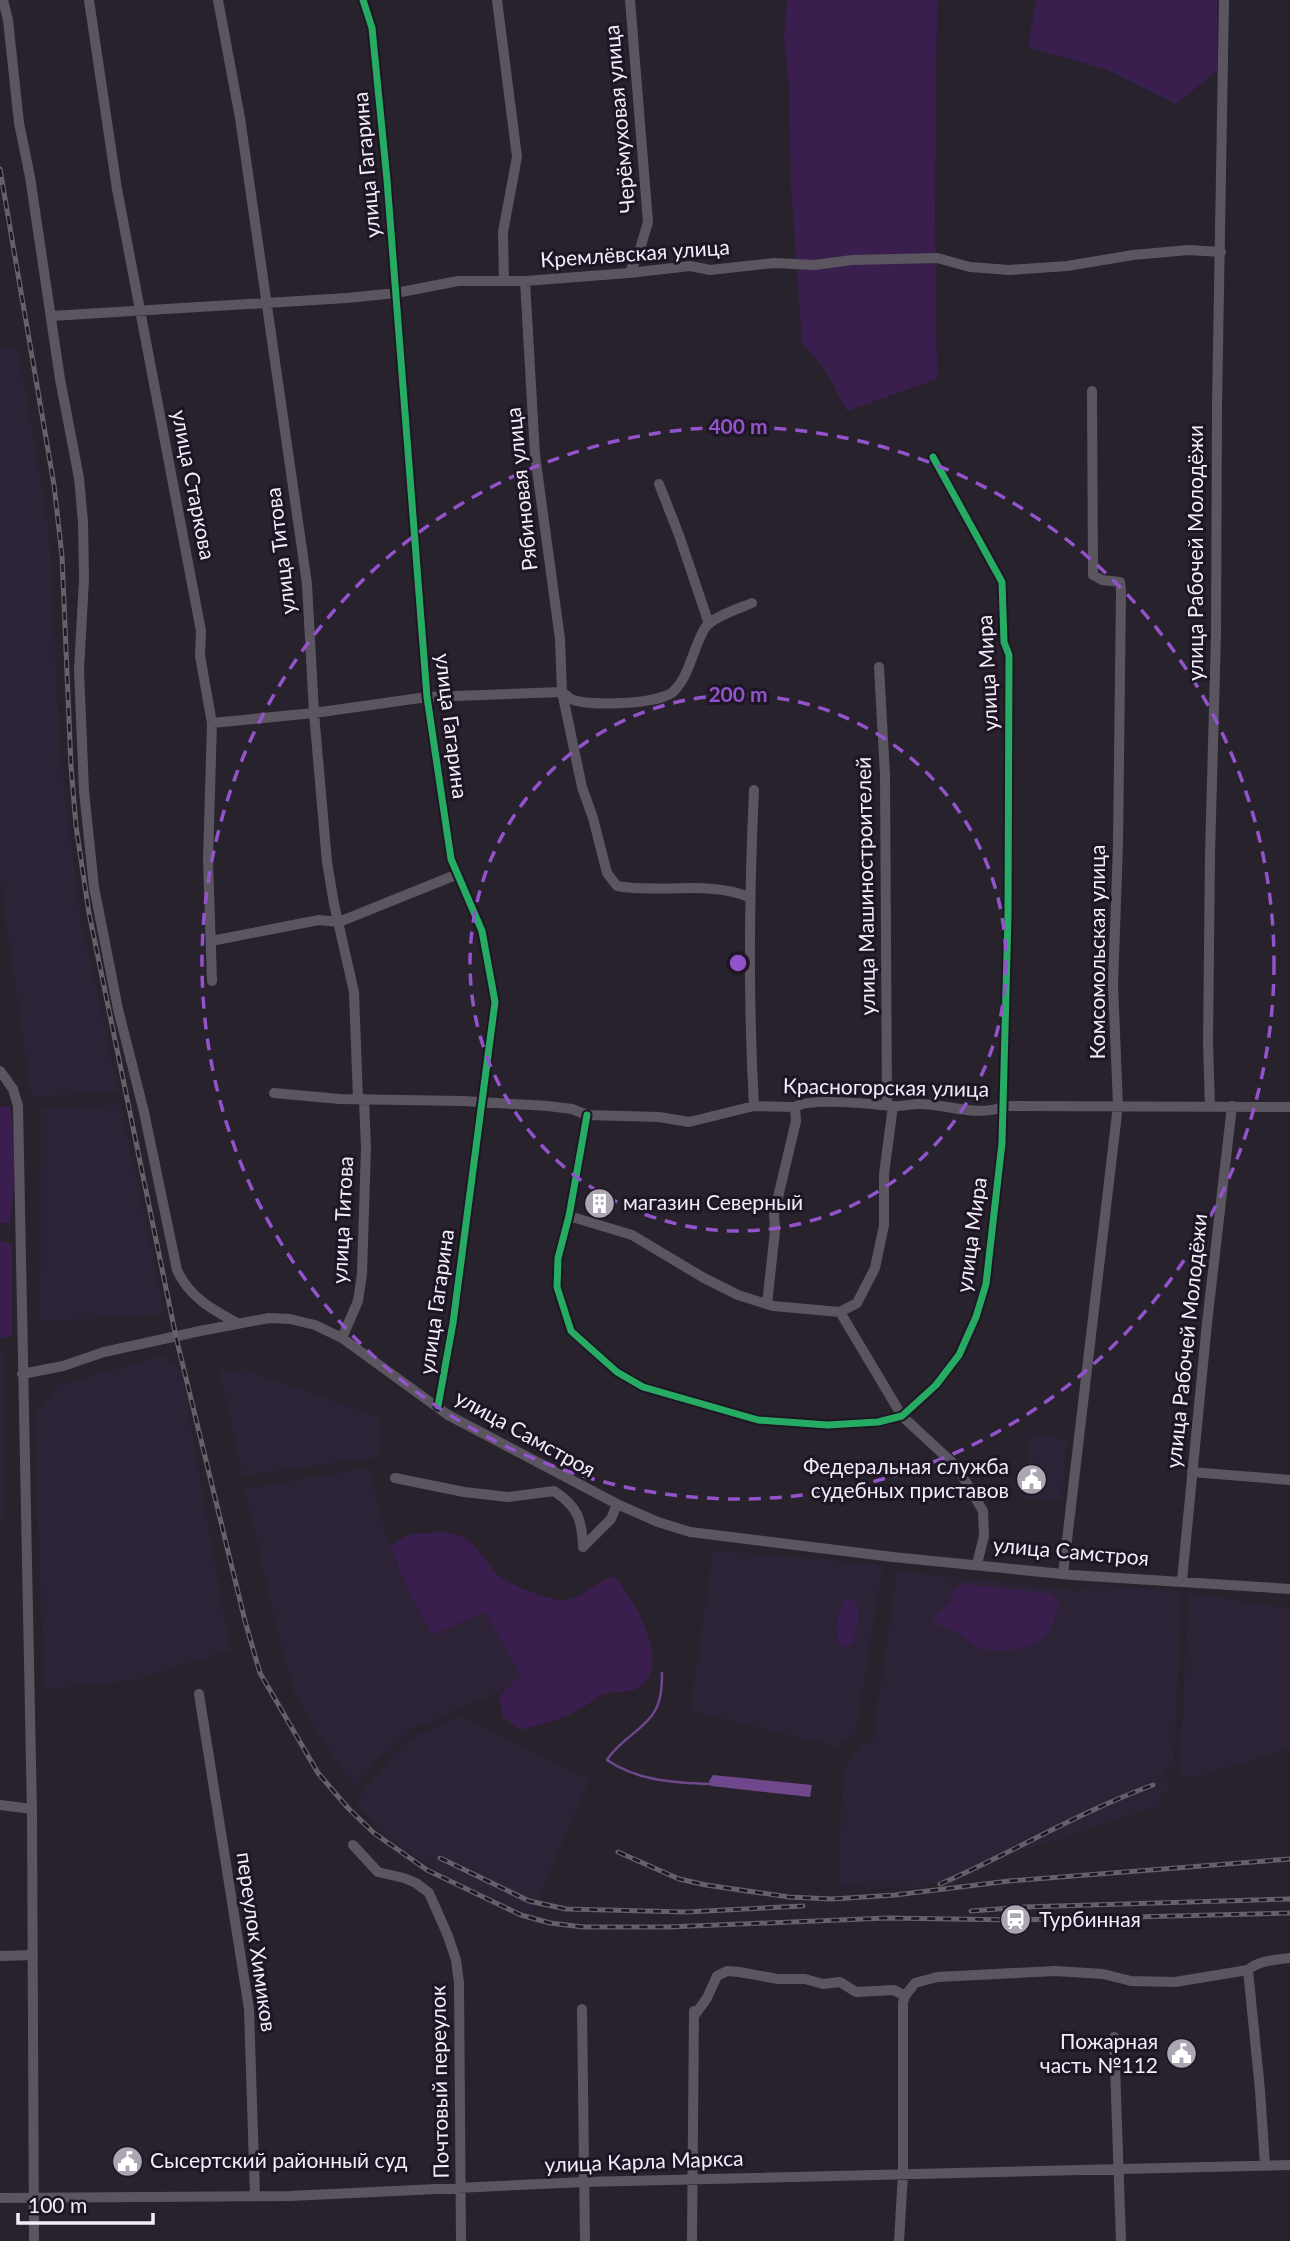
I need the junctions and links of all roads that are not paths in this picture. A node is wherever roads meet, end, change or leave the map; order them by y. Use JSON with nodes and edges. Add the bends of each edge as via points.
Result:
{"nodes":[{"id":1,"x":3,"y":0,"type":"edge"},
{"id":2,"x":89,"y":0,"type":"edge"},
{"id":3,"x":218,"y":0,"type":"edge"},
{"id":4,"x":363,"y":0,"type":"edge"},
{"id":5,"x":497,"y":0,"type":"edge"},
{"id":6,"x":630,"y":0,"type":"edge"},
{"id":7,"x":1224,"y":0,"type":"edge"},
{"id":8,"x":1221,"y":252,"type":"junction"},
{"id":9,"x":629,"y":273,"type":"junction"},
{"id":10,"x":504,"y":279,"type":"junction"},
{"id":11,"x":525,"y":281,"type":"junction"},
{"id":12,"x":396,"y":293,"type":"junction"},
{"id":13,"x":266,"y":304,"type":"junction"},
{"id":14,"x":140,"y":311,"type":"junction"},
{"id":15,"x":51,"y":316,"type":"junction"},
{"id":16,"x":1092,"y":391,"type":"dead end"},
{"id":17,"x":933,"y":457,"type":"dead end"},
{"id":18,"x":659,"y":484,"type":"dead end"},
{"id":19,"x":752,"y":603,"type":"dead end"},
{"id":20,"x":709,"y":624,"type":"junction"},
{"id":21,"x":879,"y":667,"type":"dead end"},
{"id":22,"x":562,"y":692,"type":"junction"},
{"id":23,"x":427,"y":698,"type":"junction"},
{"id":24,"x":314,"y":713,"type":"junction"},
{"id":25,"x":212,"y":723,"type":"junction"},
{"id":26,"x":754,"y":790,"type":"dead end"},
{"id":27,"x":457,"y":874,"type":"junction"},
{"id":28,"x":750,"y":897,"type":"junction"},
{"id":29,"x":339,"y":922,"type":"junction"},
{"id":30,"x":211,"y":941,"type":"junction"},
{"id":31,"x":212,"y":981,"type":"dead end"},
{"id":32,"x":0,"y":1071,"type":"edge"},
{"id":33,"x":274,"y":1093,"type":"dead end"},
{"id":34,"x":361,"y":1099,"type":"junction"},
{"id":35,"x":483,"y":1102,"type":"junction"},
{"id":36,"x":890,"y":1105,"type":"junction"},
{"id":37,"x":1118,"y":1105,"type":"junction"},
{"id":38,"x":754,"y":1106,"type":"junction"},
{"id":39,"x":1005,"y":1106,"type":"junction"},
{"id":40,"x":1232,"y":1106,"type":"junction"},
{"id":41,"x":795,"y":1107,"type":"junction"},
{"id":42,"x":1210,"y":1107,"type":"junction"},
{"id":43,"x":1290,"y":1107,"type":"edge"},
{"id":44,"x":587,"y":1115,"type":"junction"},
{"id":45,"x":569,"y":1216,"type":"junction"},
{"id":46,"x":767,"y":1304,"type":"junction"},
{"id":47,"x":841,"y":1312,"type":"junction"},
{"id":48,"x":237,"y":1323,"type":"junction"},
{"id":49,"x":342,"y":1338,"type":"junction"},
{"id":50,"x":22,"y":1374,"type":"junction"},
{"id":51,"x":439,"y":1406,"type":"junction"},
{"id":52,"x":902,"y":1416,"type":"junction"},
{"id":53,"x":1192,"y":1472,"type":"junction"},
{"id":54,"x":395,"y":1478,"type":"dead end"},
{"id":55,"x":1290,"y":1480,"type":"edge"},
{"id":56,"x":617,"y":1504,"type":"junction"},
{"id":57,"x":977,"y":1564,"type":"junction"},
{"id":58,"x":1063,"y":1574,"type":"junction"},
{"id":59,"x":1182,"y":1580,"type":"junction"},
{"id":60,"x":1290,"y":1589,"type":"edge"},
{"id":61,"x":199,"y":1694,"type":"dead end"},
{"id":62,"x":0,"y":1805,"type":"edge"},
{"id":63,"x":32,"y":1809,"type":"junction"},
{"id":64,"x":353,"y":1845,"type":"dead end"},
{"id":65,"x":33,"y":1955,"type":"junction"},
{"id":66,"x":0,"y":1956,"type":"edge"},
{"id":67,"x":1290,"y":1958,"type":"edge"},
{"id":68,"x":1248,"y":1970,"type":"junction"},
{"id":69,"x":905,"y":1996,"type":"junction"},
{"id":70,"x":582,"y":2009,"type":"dead end"},
{"id":71,"x":1114,"y":2036,"type":"dead end"},
{"id":72,"x":1265,"y":2165,"type":"junction"},
{"id":73,"x":1290,"y":2165,"type":"edge"},
{"id":74,"x":1118,"y":2168,"type":"junction"},
{"id":75,"x":903,"y":2174,"type":"junction"},
{"id":76,"x":691,"y":2180,"type":"junction"},
{"id":77,"x":584,"y":2182,"type":"junction"},
{"id":78,"x":461,"y":2188,"type":"junction"},
{"id":79,"x":255,"y":2196,"type":"junction"},
{"id":80,"x":0,"y":2198,"type":"edge"},
{"id":81,"x":34,"y":2198,"type":"junction"},
{"id":82,"x":34,"y":2241,"type":"edge"},
{"id":83,"x":461,"y":2241,"type":"edge"},
{"id":84,"x":585,"y":2241,"type":"edge"},
{"id":85,"x":692,"y":2241,"type":"edge"},
{"id":86,"x":899,"y":2241,"type":"edge"},
{"id":87,"x":1121,"y":2241,"type":"edge"}],
"edges":[{"from":1,"to":15,"type":"street"},
{"from":2,"to":14,"type":"street","name":"улица Старкова"},
{"from":3,"to":13,"type":"street","name":"улица Титова"},
{"from":4,"to":12,"type":"street","name":"улица Гагарина","via":[[372,28]]},
{"from":5,"to":10,"type":"street","via":[[517,157],[503,232]]},
{"from":6,"to":9,"type":"street","name":"Черёмуховая улица","via":[[648,222]]},
{"from":7,"to":8,"type":"street","name":"улица Рабочей Молодёжи"},
{"from":8,"to":9,"type":"street","name":"Кремлёвская улица","via":[[1189,250],[1009,270],[937,258],[892,258],[710,270],[690,266]]},
{"from":8,"to":42,"type":"street","name":"улица Рабочей Молодёжи","via":[[1209,891]]},
{"from":9,"to":11,"type":"street","name":"Кремлёвская улица"},
{"from":10,"to":11,"type":"street","name":"Кремлёвская улица"},
{"from":10,"to":12,"type":"street","name":"Кремлёвская улица","via":[[458,281]]},
{"from":11,"to":22,"type":"street","name":"Рябиновая улица","via":[[535,455],[560,639]]},
{"from":12,"to":13,"type":"street","name":"Кремлёвская улица"},
{"from":12,"to":23,"type":"street","name":"улица Гагарина"},
{"from":13,"to":14,"type":"street","name":"Кремлёвская улица"},
{"from":13,"to":24,"type":"street","name":"улица Титова","via":[[307,584]]},
{"from":14,"to":15,"type":"street","name":"Кремлёвская улица"},
{"from":14,"to":25,"type":"street","name":"улица Старкова","via":[[201,631],[200,656]]},
{"from":15,"to":48,"type":"street","via":[[83,522],[79,670],[94,887],[177,1270],[206,1307]]},
{"from":16,"to":37,"type":"street","name":"Комсомольская улица","via":[[1093,575],[1120,582],[1121,590],[1113,985]]},
{"from":17,"to":39,"type":"street","name":"улица Мира","via":[[1002,582],[1004,642],[1009,655]]},
{"from":18,"to":20,"type":"street"},
{"from":19,"to":20,"type":"street"},
{"from":20,"to":22,"type":"street","via":[[672,692],[617,703],[585,702]]},
{"from":21,"to":36,"type":"street","name":"улица Машиностроителей"},
{"from":22,"to":23,"type":"street"},
{"from":22,"to":28,"type":"street","name":"Рябиновая улица","via":[[582,787],[607,873],[617,886],[717,888]]},
{"from":23,"to":24,"type":"street"},
{"from":23,"to":27,"type":"street","name":"улица Гагарина"},
{"from":24,"to":25,"type":"street"},
{"from":24,"to":29,"type":"street","name":"улица Титова","via":[[327,862]]},
{"from":25,"to":30,"type":"street","name":"улица Старкова"},
{"from":26,"to":28,"type":"street"},
{"from":27,"to":29,"type":"street"},
{"from":27,"to":35,"type":"street","name":"улица Гагарина","via":[[482,931],[495,1002]]},
{"from":28,"to":38,"type":"street"},
{"from":29,"to":30,"type":"street","via":[[319,920]]},
{"from":29,"to":34,"type":"street","name":"улица Титова","via":[[354,992]]},
{"from":30,"to":31,"type":"street","name":"улица Старкова"},
{"from":32,"to":50,"type":"street","via":[[18,1106]]},
{"from":33,"to":34,"type":"street","name":"Красногорская улица"},
{"from":34,"to":35,"type":"street","name":"Красногорская улица"},
{"from":34,"to":49,"type":"street","name":"улица Титова","via":[[366,1160],[362,1274],[358,1301]]},
{"from":35,"to":44,"type":"street","name":"Красногорская улица","via":[[572,1109]]},
{"from":35,"to":51,"type":"street","name":"улица Гагарина"},
{"from":36,"to":39,"type":"street","name":"Красногорская улица","via":[[992,1112]]},
{"from":36,"to":41,"type":"street","name":"Красногорская улица","via":[[816,1102]]},
{"from":36,"to":47,"type":"street","name":"улица Машиностроителей","via":[[884,1225],[875,1268],[857,1303]]},
{"from":37,"to":39,"type":"street","name":"Красногорская улица"},
{"from":37,"to":42,"type":"street","name":"Красногорская улица"},
{"from":37,"to":58,"type":"street","name":"Комсомольская улица"},
{"from":38,"to":41,"type":"street","name":"Красногорская улица"},
{"from":38,"to":44,"type":"street","name":"Красногорская улица","via":[[689,1122]]},
{"from":39,"to":52,"type":"street","name":"улица Мира","via":[[986,1284],[976,1317],[959,1355],[936,1385]]},
{"from":40,"to":42,"type":"street","name":"Красногорская улица"},
{"from":40,"to":43,"type":"street","name":"Красногорская улица"},
{"from":40,"to":53,"type":"street","name":"улица Рабочей Молодёжи"},
{"from":41,"to":46,"type":"street","via":[[796,1121],[774,1214]]},
{"from":44,"to":45,"type":"street"},
{"from":45,"to":46,"type":"street","via":[[632,1235],[704,1278]]},
{"from":45,"to":52,"type":"street","via":[[558,1258],[557,1287],[571,1331],[643,1387],[758,1420],[828,1425]]},
{"from":46,"to":47,"type":"street"},
{"from":47,"to":52,"type":"street"},
{"from":48,"to":49,"type":"street","name":"улица Самстроя","via":[[290,1319]]},
{"from":48,"to":50,"type":"street","name":"улица Самстроя"},
{"from":49,"to":51,"type":"street","name":"улица Самстроя"},
{"from":50,"to":63,"type":"street"},
{"from":51,"to":56,"type":"street","name":"улица Самстроя","via":[[448,1415]]},
{"from":52,"to":57,"type":"street","via":[[957,1467],[983,1511],[984,1536]]},
{"from":53,"to":55,"type":"street"},
{"from":53,"to":59,"type":"street","name":"улица Рабочей Молодёжи"},
{"from":54,"to":56,"type":"street","via":[[508,1497],[555,1491],[581,1518],[583,1547],[611,1519]]},
{"from":56,"to":57,"type":"street","name":"улица Самстроя","via":[[690,1532]]},
{"from":57,"to":58,"type":"street","name":"улица Самстроя"},
{"from":58,"to":59,"type":"street","name":"улица Самстроя"},
{"from":59,"to":60,"type":"street","name":"улица Самстроя"},
{"from":61,"to":79,"type":"street","name":"переулок Химиков","via":[[249,2009]]},
{"from":62,"to":63,"type":"street"},
{"from":63,"to":65,"type":"street"},
{"from":64,"to":78,"type":"street","name":"Почтовый переулок","via":[[378,1872],[404,1878],[429,1893],[456,1960]]},
{"from":65,"to":66,"type":"street"},
{"from":65,"to":81,"type":"street"},
{"from":67,"to":68,"type":"street","via":[[1265,1961]]},
{"from":68,"to":69,"type":"street","via":[[1175,1982],[1055,1971],[937,1977],[915,1983]]},
{"from":68,"to":72,"type":"street"},
{"from":69,"to":75,"type":"street"},
{"from":69,"to":76,"type":"street","via":[[894,1990],[856,1992],[839,1982],[727,1972],[717,1976],[694,2013]]},
{"from":70,"to":77,"type":"street"},
{"from":71,"to":74,"type":"street"},
{"from":72,"to":73,"type":"street","name":"улица Карла Маркса"},
{"from":72,"to":74,"type":"street","name":"улица Карла Маркса"},
{"from":74,"to":75,"type":"street","name":"улица Карла Маркса"},
{"from":74,"to":87,"type":"street"},
{"from":75,"to":76,"type":"street","name":"улица Карла Маркса"},
{"from":75,"to":86,"type":"street"},
{"from":76,"to":77,"type":"street","name":"улица Карла Маркса"},
{"from":76,"to":85,"type":"street"},
{"from":77,"to":78,"type":"street","name":"улица Карла Маркса"},
{"from":77,"to":84,"type":"street"},
{"from":78,"to":79,"type":"street","name":"улица Карла Маркса"},
{"from":78,"to":83,"type":"street","name":"Почтовый переулок"},
{"from":79,"to":81,"type":"street","name":"улица Карла Маркса"},
{"from":80,"to":81,"type":"street","name":"улица Карла Маркса"},
{"from":81,"to":82,"type":"street"}]}
